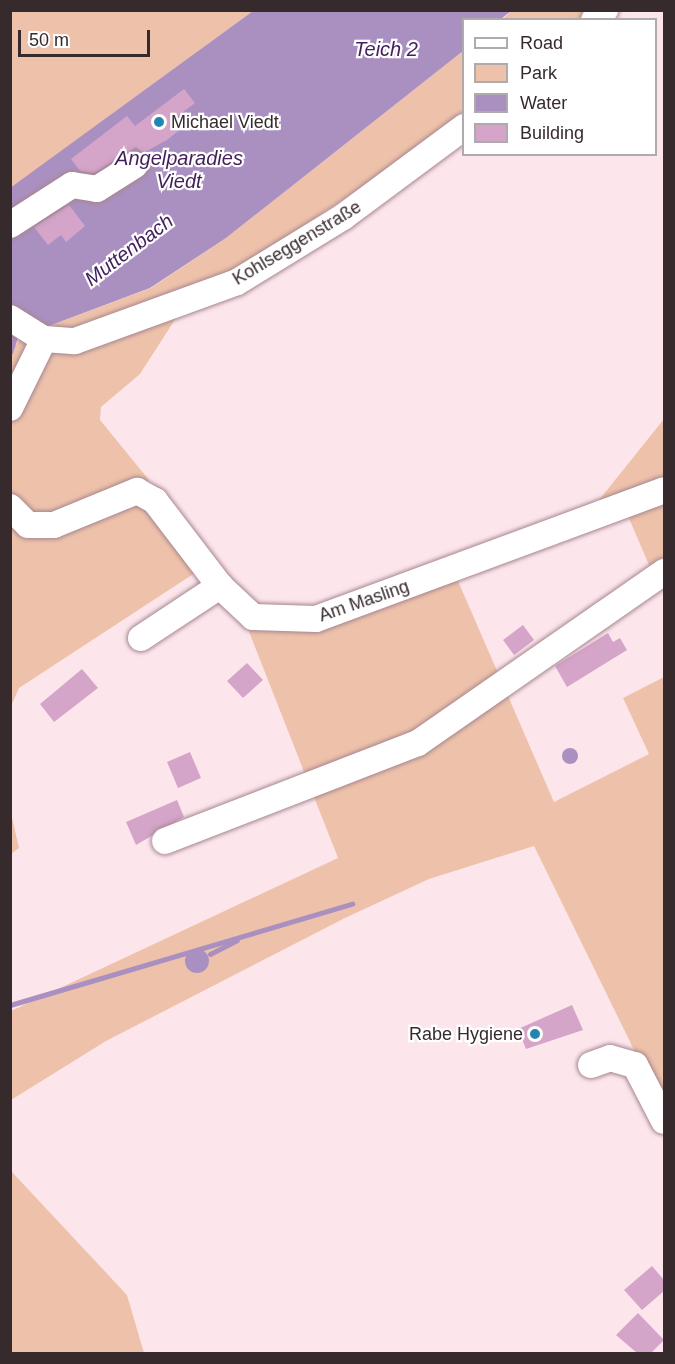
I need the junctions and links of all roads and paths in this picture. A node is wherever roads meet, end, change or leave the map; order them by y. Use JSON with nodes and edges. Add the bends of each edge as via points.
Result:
{"nodes":[{"id":1,"x":462,"y":128,"type":"edge"},
{"id":2,"x":135,"y":165,"type":"dead end"},
{"id":3,"x":10,"y":225,"type":"edge"},
{"id":4,"x":10,"y":318,"type":"edge"},
{"id":5,"x":44,"y":339,"type":"junction"},
{"id":6,"x":10,"y":408,"type":"edge"},
{"id":7,"x":664,"y":490,"type":"edge"},
{"id":8,"x":10,"y":507,"type":"edge"},
{"id":9,"x":664,"y":572,"type":"edge"},
{"id":10,"x":220,"y":586,"type":"junction"},
{"id":11,"x":141,"y":638,"type":"dead end"},
{"id":12,"x":165,"y":841,"type":"dead end"},
{"id":13,"x":591,"y":1065,"type":"dead end"},
{"id":14,"x":664,"y":1120,"type":"edge"}],
"edges":[{"from":1,"to":5,"type":"street","name":"Kohlseggenstraße","via":[[343,217],[237,282],[75,342]]},
{"from":2,"to":3,"type":"street","via":[[97,189],[72,185]]},
{"from":4,"to":5,"type":"street"},
{"from":5,"to":6,"type":"street"},
{"from":7,"to":10,"type":"street","name":"Am Masling","via":[[316,619],[253,617]]},
{"from":8,"to":10,"type":"street","name":"Am Masling","via":[[28,525],[54,525],[137,491],[155,501]]},
{"from":9,"to":12,"type":"street","via":[[418,743]]},
{"from":10,"to":11,"type":"street"},
{"from":13,"to":14,"type":"street","via":[[610,1058],[635,1065]]}]}
